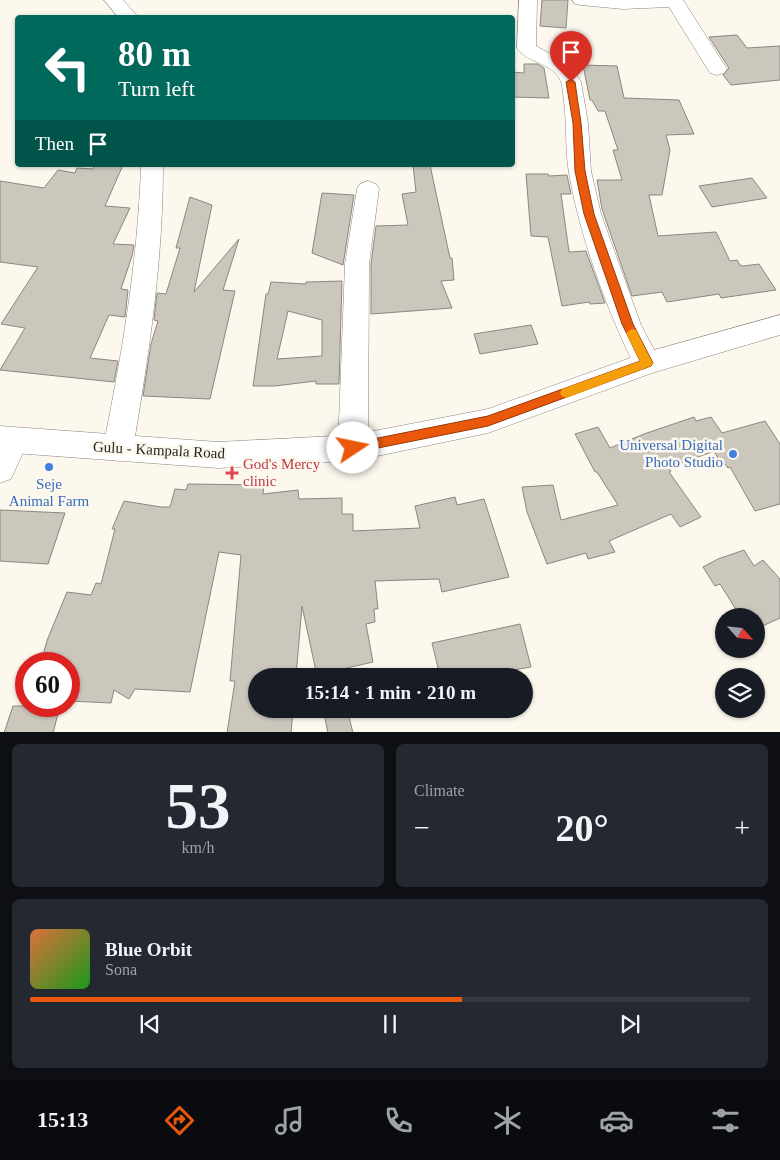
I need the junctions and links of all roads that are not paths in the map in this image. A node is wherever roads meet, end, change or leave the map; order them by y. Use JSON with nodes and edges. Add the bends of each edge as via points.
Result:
{"nodes":[{"id":1,"x":113,"y":0,"type":"edge"},
{"id":2,"x":528,"y":0,"type":"edge"},
{"id":3,"x":581,"y":0,"type":"edge"},
{"id":4,"x":674,"y":0,"type":"edge"},
{"id":5,"x":127,"y":15,"type":"edge"},
{"id":6,"x":717,"y":69,"type":"dead end"},
{"id":7,"x":152,"y":167,"type":"edge"},
{"id":8,"x":368,"y":189,"type":"dead end"},
{"id":9,"x":780,"y":325,"type":"edge"},
{"id":10,"x":647,"y":363,"type":"junction"},
{"id":11,"x":7,"y":440,"type":"edge"},
{"id":12,"x":118,"y":448,"type":"junction"},
{"id":13,"x":353,"y":448,"type":"junction"},
{"id":14,"x":0,"y":470,"type":"edge"}],
"edges":[{"from":1,"to":5,"type":"street"},
{"from":2,"to":10,"type":"street","via":[[527,48],[563,69],[571,82],[580,171],[589,214],[628,324]]},
{"from":3,"to":4,"type":"street","via":[[623,4]]},
{"from":4,"to":6,"type":"street"},
{"from":7,"to":12,"type":"street","via":[[142,312]]},
{"from":8,"to":13,"type":"street","via":[[357,264]]},
{"from":9,"to":10,"type":"street","name":"Gulu - Kampala Road"},
{"from":10,"to":13,"type":"street","name":"Gulu - Kampala Road","via":[[488,421]]},
{"from":11,"to":12,"type":"street","name":"Gulu - Kampala Road"},
{"from":11,"to":14,"type":"street"},
{"from":12,"to":13,"type":"street","name":"Gulu - Kampala Road","via":[[218,455]]}]}
